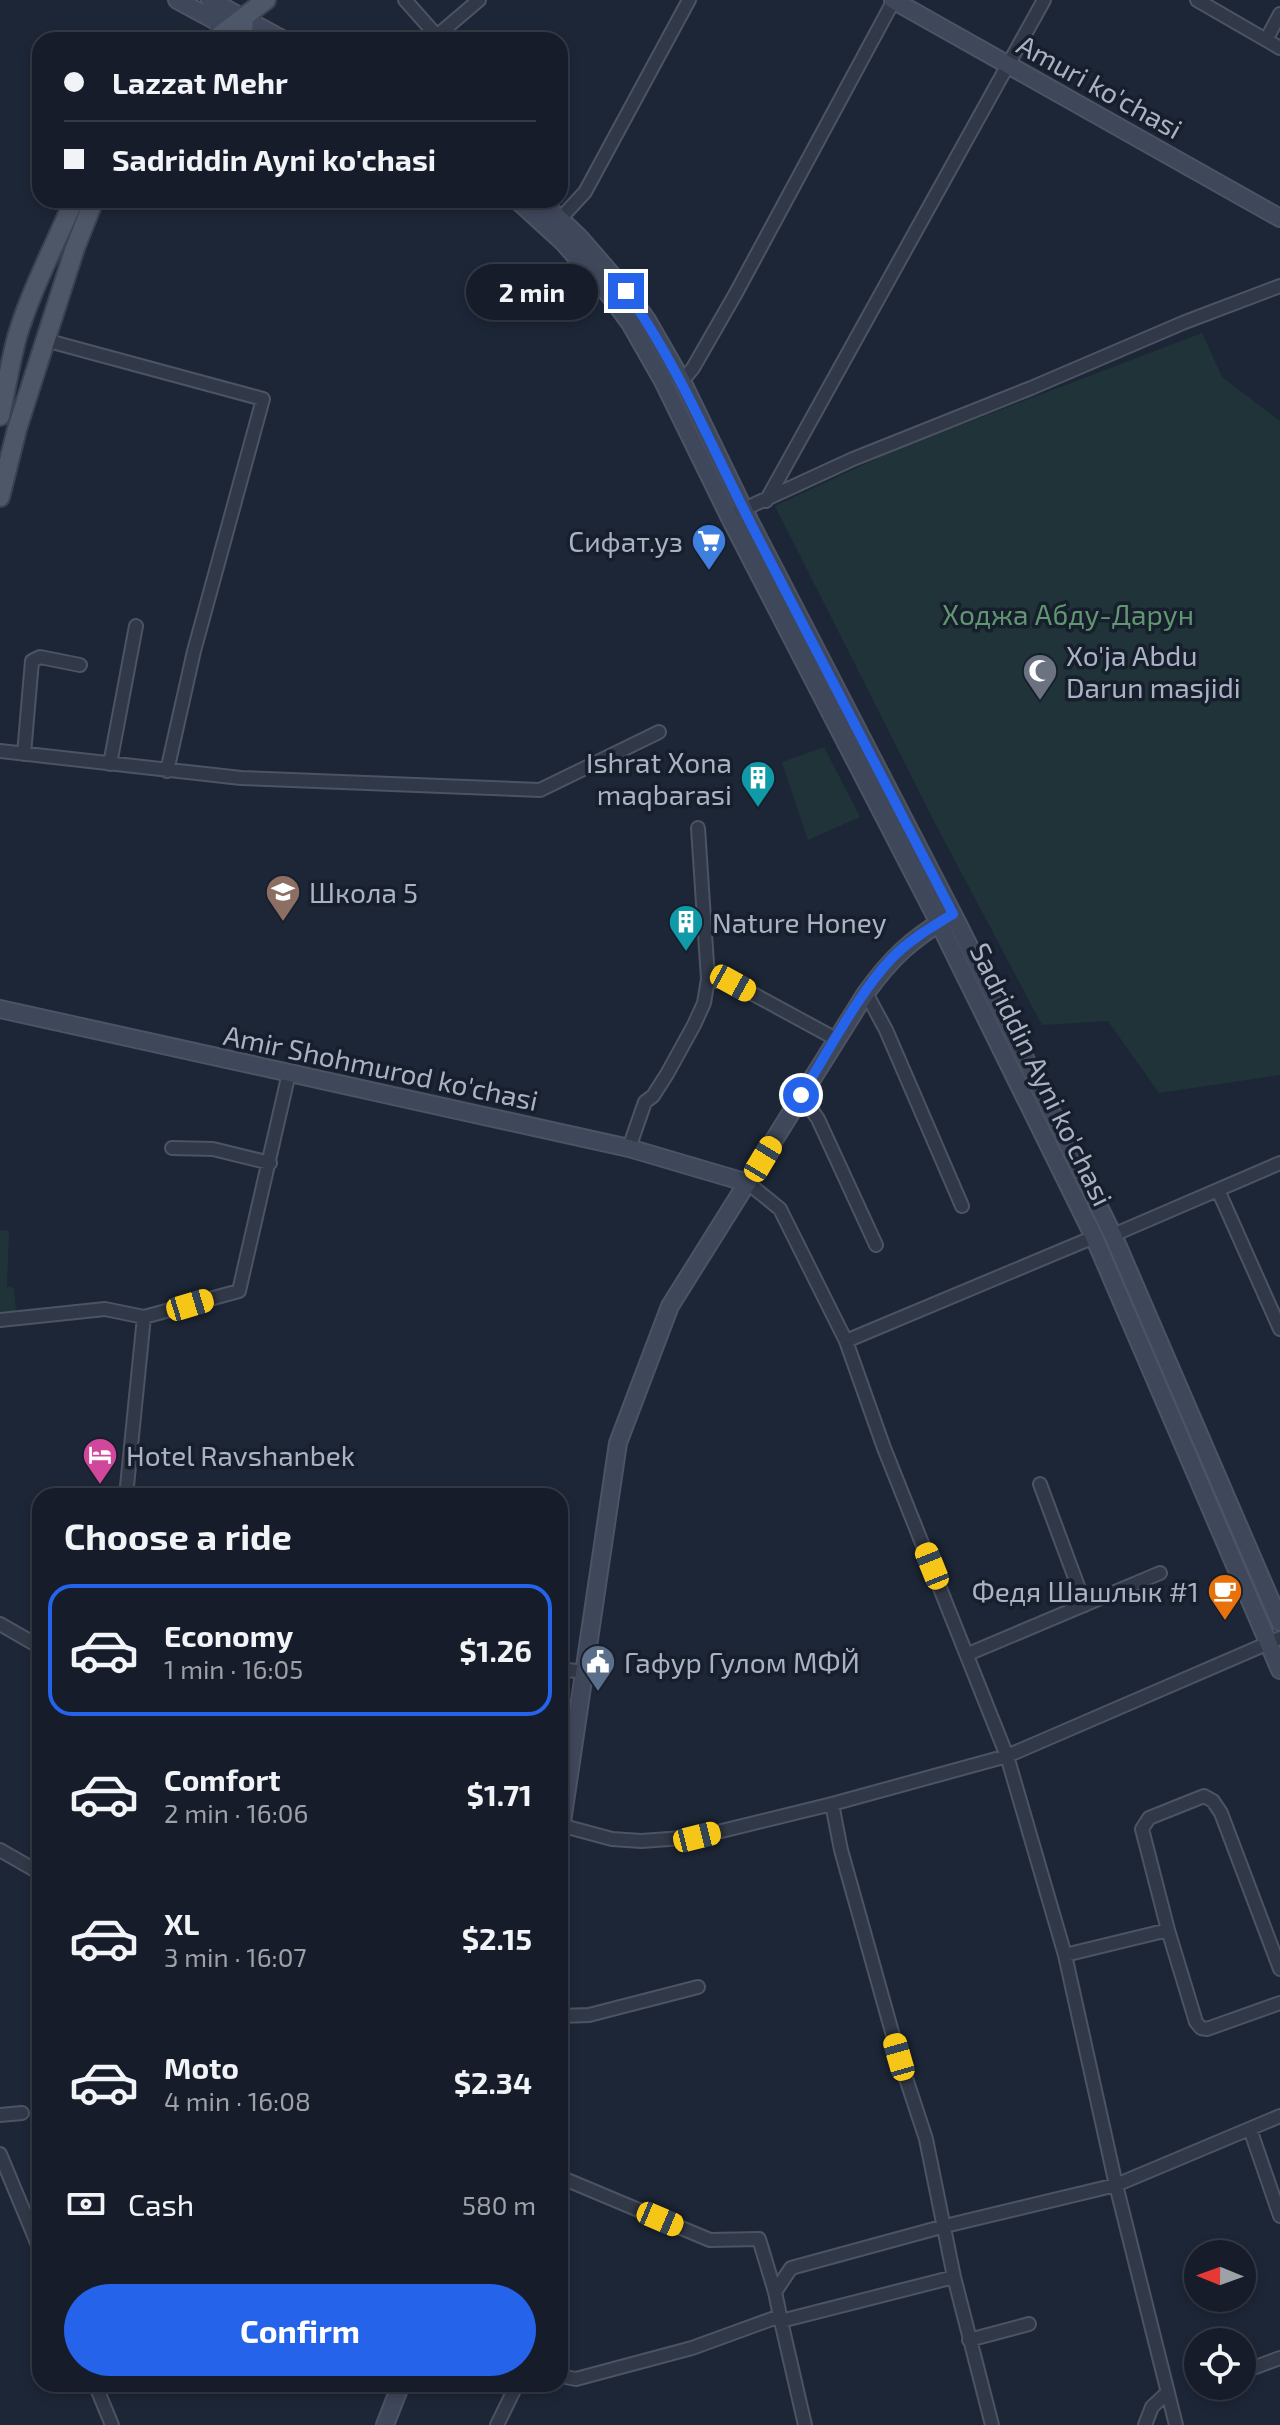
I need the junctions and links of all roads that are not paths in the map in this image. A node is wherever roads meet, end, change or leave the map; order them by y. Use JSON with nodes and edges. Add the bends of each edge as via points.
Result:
{"nodes":[{"id":1,"x":177,"y":0,"type":"edge"},
{"id":2,"x":210,"y":0,"type":"edge"},
{"id":3,"x":266,"y":0,"type":"edge"},
{"id":4,"x":405,"y":0,"type":"edge"},
{"id":5,"x":479,"y":0,"type":"edge"},
{"id":6,"x":689,"y":0,"type":"edge"},
{"id":7,"x":894,"y":0,"type":"edge"},
{"id":8,"x":1044,"y":0,"type":"edge"},
{"id":9,"x":1197,"y":0,"type":"edge"},
{"id":10,"x":1280,"y":14,"type":"edge"},
{"id":11,"x":234,"y":32,"type":"edge"},
{"id":12,"x":235,"y":32,"type":"edge"},
{"id":13,"x":237,"y":32,"type":"edge"},
{"id":14,"x":430,"y":32,"type":"edge"},
{"id":15,"x":442,"y":32,"type":"edge"},
{"id":16,"x":1266,"y":40,"type":"junction"},
{"id":17,"x":1280,"y":48,"type":"edge"},
{"id":18,"x":1008,"y":64,"type":"junction"},
{"id":19,"x":71,"y":208,"type":"edge"},
{"id":20,"x":91,"y":208,"type":"edge"},
{"id":21,"x":525,"y":208,"type":"edge"},
{"id":22,"x":548,"y":208,"type":"edge"},
{"id":23,"x":1280,"y":218,"type":"edge"},
{"id":24,"x":560,"y":219,"type":"junction"},
{"id":25,"x":37,"y":281,"type":"junction"},
{"id":26,"x":1280,"y":286,"type":"edge"},
{"id":27,"x":61,"y":290,"type":"junction"},
{"id":28,"x":45,"y":340,"type":"junction"},
{"id":29,"x":682,"y":381,"type":"junction"},
{"id":30,"x":0,"y":416,"type":"edge"},
{"id":31,"x":0,"y":497,"type":"edge"},
{"id":32,"x":766,"y":501,"type":"junction"},
{"id":33,"x":737,"y":513,"type":"junction"},
{"id":34,"x":136,"y":626,"type":"dead end"},
{"id":35,"x":80,"y":665,"type":"dead end"},
{"id":36,"x":659,"y":732,"type":"dead end"},
{"id":37,"x":0,"y":751,"type":"edge"},
{"id":38,"x":24,"y":754,"type":"junction"},
{"id":39,"x":110,"y":764,"type":"junction"},
{"id":40,"x":167,"y":771,"type":"junction"},
{"id":41,"x":698,"y":828,"type":"dead end"},
{"id":42,"x":946,"y":918,"type":"junction"},
{"id":43,"x":708,"y":979,"type":"junction"},
{"id":44,"x":866,"y":993,"type":"junction"},
{"id":45,"x":0,"y":1009,"type":"edge"},
{"id":46,"x":836,"y":1039,"type":"junction"},
{"id":47,"x":289,"y":1073,"type":"junction"},
{"id":48,"x":801,"y":1095,"type":"junction"},
{"id":49,"x":172,"y":1148,"type":"dead end"},
{"id":50,"x":629,"y":1148,"type":"junction"},
{"id":51,"x":270,"y":1163,"type":"junction"},
{"id":52,"x":1280,"y":1163,"type":"edge"},
{"id":53,"x":748,"y":1183,"type":"junction"},
{"id":54,"x":1218,"y":1190,"type":"junction"},
{"id":55,"x":962,"y":1206,"type":"dead end"},
{"id":56,"x":1113,"y":1235,"type":"junction"},
{"id":57,"x":1094,"y":1237,"type":"junction"},
{"id":58,"x":876,"y":1245,"type":"dead end"},
{"id":59,"x":144,"y":1317,"type":"junction"},
{"id":60,"x":0,"y":1320,"type":"edge"},
{"id":61,"x":1280,"y":1329,"type":"edge"},
{"id":62,"x":846,"y":1341,"type":"junction"},
{"id":63,"x":1040,"y":1484,"type":"dead end"},
{"id":64,"x":127,"y":1488,"type":"edge"},
{"id":65,"x":1160,"y":1573,"type":"dead end"},
{"id":66,"x":1085,"y":1605,"type":"junction"},
{"id":67,"x":1280,"y":1622,"type":"edge"},
{"id":68,"x":0,"y":1624,"type":"edge"},
{"id":69,"x":1275,"y":1641,"type":"edge"},
{"id":70,"x":32,"y":1642,"type":"edge"},
{"id":71,"x":968,"y":1654,"type":"junction"},
{"id":72,"x":568,"y":1670,"type":"edge"},
{"id":73,"x":1280,"y":1670,"type":"edge"},
{"id":74,"x":584,"y":1672,"type":"junction"},
{"id":75,"x":1007,"y":1756,"type":"junction"},
{"id":76,"x":568,"y":1781,"type":"edge"},
{"id":77,"x":832,"y":1804,"type":"junction"},
{"id":78,"x":568,"y":1830,"type":"edge"},
{"id":79,"x":0,"y":1850,"type":"edge"},
{"id":80,"x":32,"y":1868,"type":"edge"},
{"id":81,"x":1280,"y":1924,"type":"edge"},
{"id":82,"x":1168,"y":1930,"type":"junction"},
{"id":83,"x":1266,"y":1930,"type":"junction"},
{"id":84,"x":1065,"y":1955,"type":"junction"},
{"id":85,"x":1280,"y":1969,"type":"edge"},
{"id":86,"x":698,"y":1987,"type":"dead end"},
{"id":87,"x":1280,"y":2003,"type":"edge"},
{"id":88,"x":568,"y":2016,"type":"edge"},
{"id":89,"x":22,"y":2113,"type":"dead end"},
{"id":90,"x":0,"y":2115,"type":"edge"},
{"id":91,"x":1280,"y":2116,"type":"edge"},
{"id":92,"x":1250,"y":2129,"type":"junction"},
{"id":93,"x":0,"y":2154,"type":"edge"},
{"id":94,"x":568,"y":2180,"type":"edge"},
{"id":95,"x":1116,"y":2185,"type":"junction"},
{"id":96,"x":1280,"y":2216,"type":"edge"},
{"id":97,"x":945,"y":2226,"type":"junction"},
{"id":98,"x":32,"y":2231,"type":"edge"},
{"id":99,"x":954,"y":2277,"type":"junction"},
{"id":100,"x":775,"y":2292,"type":"junction"},
{"id":101,"x":781,"y":2318,"type":"junction"},
{"id":102,"x":1029,"y":2324,"type":"dead end"},
{"id":103,"x":969,"y":2340,"type":"junction"},
{"id":104,"x":1280,"y":2358,"type":"edge"},
{"id":105,"x":1256,"y":2367,"type":"edge"},
{"id":106,"x":568,"y":2378,"type":"edge"},
{"id":107,"x":98,"y":2392,"type":"edge"},
{"id":108,"x":398,"y":2392,"type":"edge"},
{"id":109,"x":513,"y":2392,"type":"edge"},
{"id":110,"x":1168,"y":2392,"type":"junction"},
{"id":111,"x":112,"y":2425,"type":"edge"},
{"id":112,"x":385,"y":2425,"type":"edge"},
{"id":113,"x":497,"y":2425,"type":"edge"},
{"id":114,"x":805,"y":2425,"type":"edge"},
{"id":115,"x":992,"y":2425,"type":"edge"},
{"id":116,"x":1145,"y":2425,"type":"edge"},
{"id":117,"x":1176,"y":2425,"type":"edge"}],
"edges":[{"from":1,"to":11,"type":"main road"},
{"from":2,"to":12,"type":"main road"},
{"from":3,"to":13,"type":"main road"},
{"from":4,"to":14,"type":"street"},
{"from":5,"to":15,"type":"street"},
{"from":6,"to":24,"type":"street","via":[[585,192]]},
{"from":7,"to":18,"type":"main road","name":"Amuri ko'chasi"},
{"from":7,"to":29,"type":"street","via":[[736,293]]},
{"from":8,"to":18,"type":"street"},
{"from":9,"to":16,"type":"street"},
{"from":10,"to":16,"type":"street"},
{"from":16,"to":17,"type":"street"},
{"from":18,"to":23,"type":"main road","name":"Amuri ko'chasi"},
{"from":18,"to":32,"type":"street"},
{"from":19,"to":25,"type":"main road"},
{"from":20,"to":27,"type":"main road"},
{"from":21,"to":33,"type":"main road","name":"Sadriddin Ayni ko'chasi","via":[[589,270],[630,323]]},
{"from":22,"to":24,"type":"main road","name":"Sadriddin Ayni ko'chasi"},
{"from":24,"to":29,"type":"main road","name":"Sadriddin Ayni ko'chasi","via":[[626,291]]},
{"from":25,"to":27,"type":"main road"},
{"from":25,"to":30,"type":"main road"},
{"from":26,"to":32,"type":"street","via":[[853,459]]},
{"from":27,"to":28,"type":"main road"},
{"from":28,"to":31,"type":"main road"},
{"from":28,"to":40,"type":"street","via":[[263,399]]},
{"from":29,"to":33,"type":"main road","name":"Sadriddin Ayni ko'chasi"},
{"from":32,"to":33,"type":"street"},
{"from":33,"to":42,"type":"main road","name":"Sadriddin Ayni ko'chasi"},
{"from":34,"to":39,"type":"street"},
{"from":35,"to":38,"type":"street","via":[[40,657],[32,661]]},
{"from":36,"to":40,"type":"street","via":[[540,790]]},
{"from":37,"to":38,"type":"street"},
{"from":38,"to":39,"type":"street"},
{"from":39,"to":40,"type":"street"},
{"from":41,"to":43,"type":"street"},
{"from":42,"to":44,"type":"main road","via":[[891,959]]},
{"from":42,"to":56,"type":"main road","name":"Sadriddin Ayni ko'chasi"},
{"from":42,"to":57,"type":"main road","name":"Sadriddin Ayni ko'chasi"},
{"from":43,"to":46,"type":"street","via":[[733,983]]},
{"from":43,"to":50,"type":"street","via":[[694,1025],[645,1102]]},
{"from":44,"to":46,"type":"main road"},
{"from":44,"to":55,"type":"street"},
{"from":45,"to":47,"type":"main road","name":"Amir Shohmurod ko'chasi"},
{"from":46,"to":48,"type":"main road"},
{"from":47,"to":50,"type":"main road","name":"Amir Shohmurod ko'chasi"},
{"from":47,"to":51,"type":"street"},
{"from":48,"to":53,"type":"main road"},
{"from":48,"to":58,"type":"street","via":[[818,1119]]},
{"from":49,"to":51,"type":"street","via":[[213,1149]]},
{"from":50,"to":53,"type":"main road","name":"Amir Shohmurod ko'chasi"},
{"from":51,"to":59,"type":"street","via":[[239,1291]]},
{"from":52,"to":54,"type":"street"},
{"from":53,"to":62,"type":"street","via":[[780,1209]]},
{"from":53,"to":74,"type":"main road","via":[[670,1306],[618,1443]]},
{"from":54,"to":56,"type":"street"},
{"from":54,"to":61,"type":"street"},
{"from":56,"to":67,"type":"main road","name":"Sadriddin Ayni ko'chasi"},
{"from":57,"to":62,"type":"street"},
{"from":57,"to":69,"type":"main road","name":"Sadriddin Ayni ko'chasi"},
{"from":59,"to":60,"type":"street","via":[[105,1309]]},
{"from":59,"to":64,"type":"street"},
{"from":62,"to":71,"type":"street"},
{"from":63,"to":66,"type":"street"},
{"from":65,"to":66,"type":"street"},
{"from":66,"to":71,"type":"street"},
{"from":68,"to":70,"type":"street"},
{"from":69,"to":73,"type":"main road","name":"Sadriddin Ayni ko'chasi"},
{"from":69,"to":75,"type":"street"},
{"from":71,"to":75,"type":"street"},
{"from":72,"to":74,"type":"street"},
{"from":74,"to":76,"type":"main road"},
{"from":75,"to":77,"type":"street"},
{"from":75,"to":84,"type":"street"},
{"from":77,"to":78,"type":"street","via":[[697,1837],[641,1841]]},
{"from":77,"to":97,"type":"street","via":[[844,1864],[926,2139]]},
{"from":79,"to":80,"type":"street"},
{"from":81,"to":83,"type":"street"},
{"from":82,"to":83,"type":"street","via":[[1142,1829],[1149,1818],[1204,1796],[1221,1813]]},
{"from":82,"to":84,"type":"street"},
{"from":82,"to":87,"type":"street","via":[[1201,2028]]},
{"from":83,"to":85,"type":"street"},
{"from":84,"to":95,"type":"street"},
{"from":86,"to":88,"type":"street"},
{"from":89,"to":90,"type":"street"},
{"from":91,"to":92,"type":"street"},
{"from":92,"to":95,"type":"street"},
{"from":92,"to":96,"type":"street"},
{"from":93,"to":98,"type":"street"},
{"from":94,"to":100,"type":"street","via":[[710,2240],[759,2239]]},
{"from":95,"to":97,"type":"street"},
{"from":95,"to":110,"type":"street"},
{"from":97,"to":99,"type":"street"},
{"from":97,"to":100,"type":"street","via":[[791,2268]]},
{"from":99,"to":101,"type":"street"},
{"from":99,"to":103,"type":"street"},
{"from":100,"to":101,"type":"street"},
{"from":101,"to":106,"type":"street","via":[[692,2348]]},
{"from":101,"to":114,"type":"street"},
{"from":102,"to":103,"type":"street"},
{"from":103,"to":115,"type":"street"},
{"from":104,"to":105,"type":"street"},
{"from":107,"to":111,"type":"street"},
{"from":108,"to":112,"type":"main road"},
{"from":109,"to":113,"type":"street"},
{"from":110,"to":116,"type":"street","via":[[1152,2407]]},
{"from":110,"to":117,"type":"street"}]}
